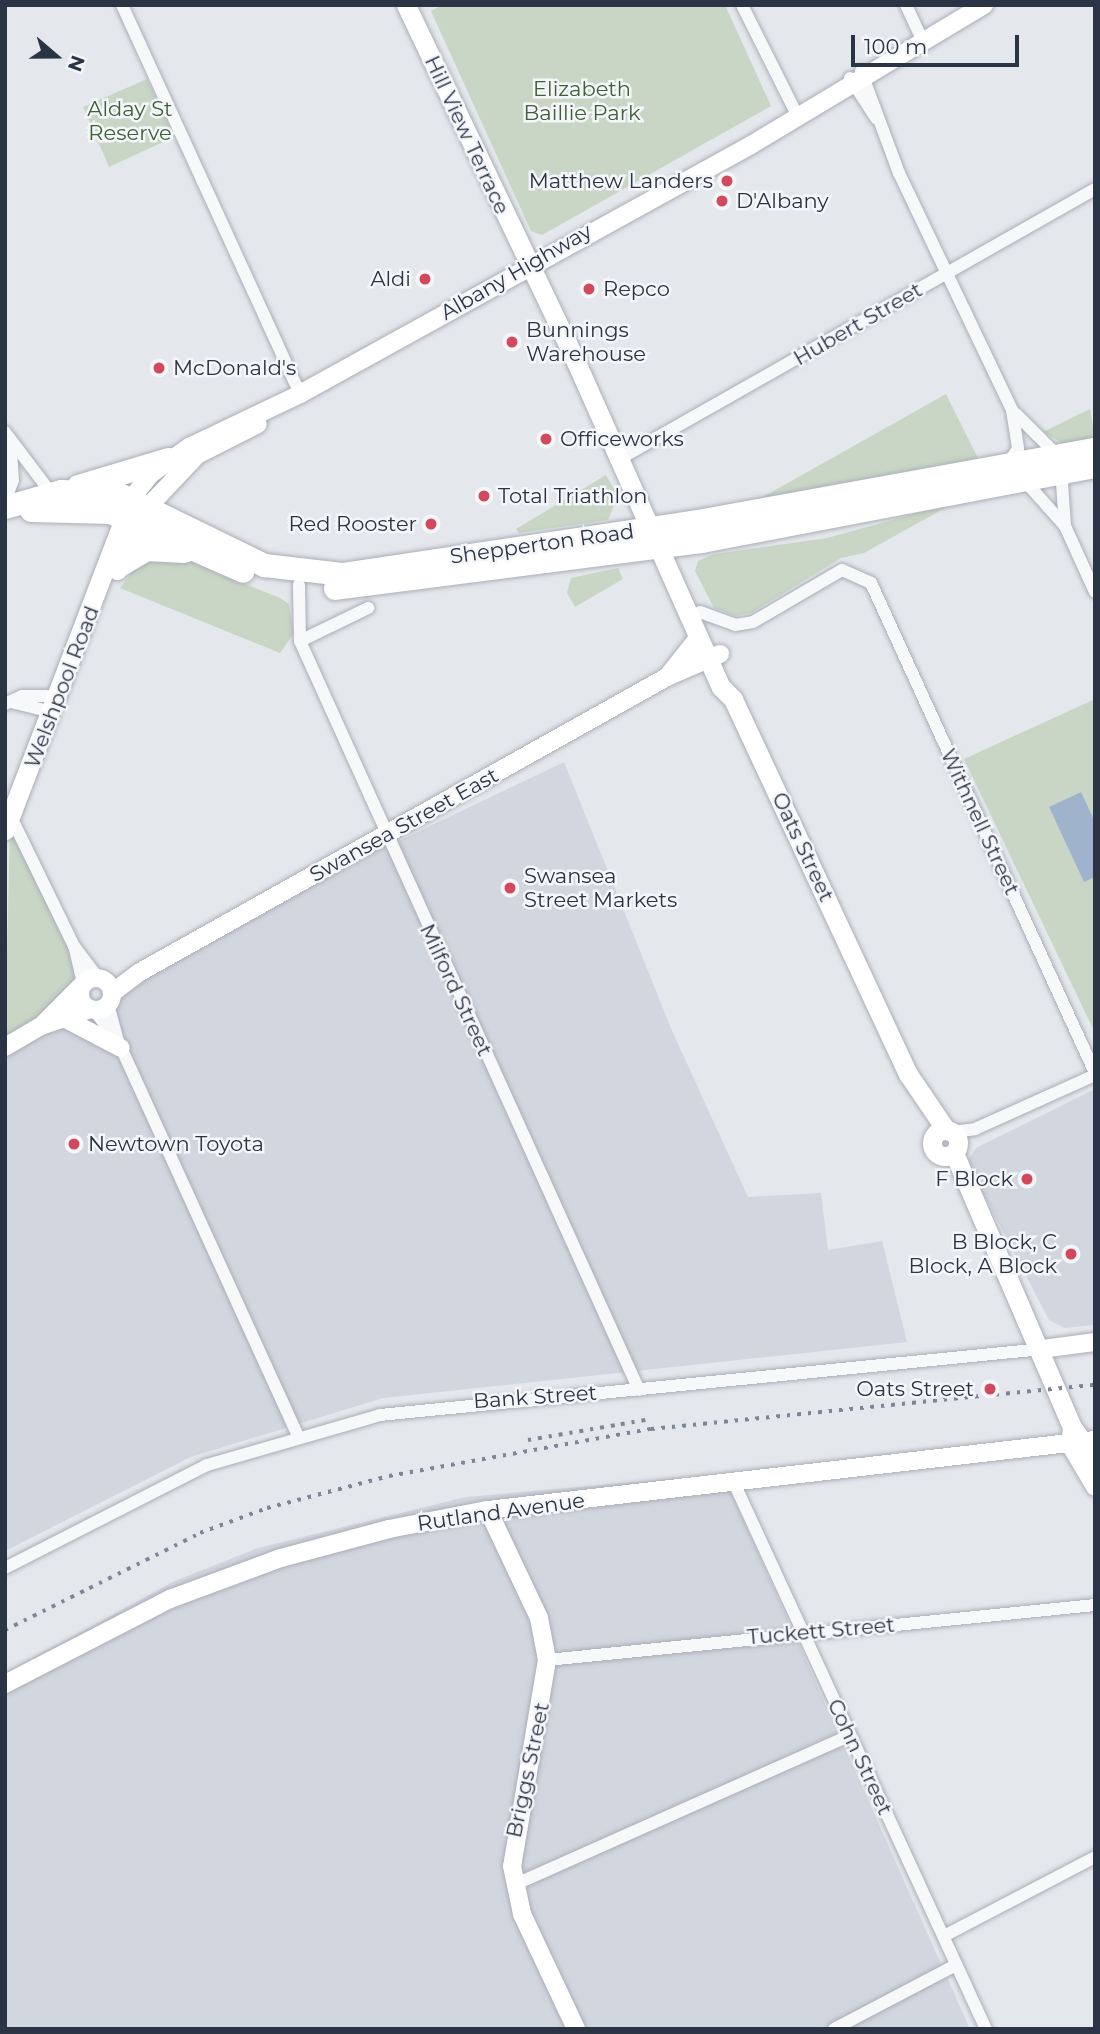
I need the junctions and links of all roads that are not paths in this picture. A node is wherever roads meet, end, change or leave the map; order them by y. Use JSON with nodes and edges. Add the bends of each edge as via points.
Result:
{"nodes":[{"id":1,"x":122,"y":5,"type":"edge"},
{"id":2,"x":406,"y":5,"type":"edge"},
{"id":3,"x":742,"y":5,"type":"edge"},
{"id":4,"x":906,"y":5,"type":"edge"},
{"id":5,"x":984,"y":5,"type":"edge"},
{"id":6,"x":916,"y":43,"type":"junction"},
{"id":7,"x":857,"y":78,"type":"junction"},
{"id":8,"x":796,"y":113,"type":"junction"},
{"id":9,"x":1095,"y":189,"type":"edge"},
{"id":10,"x":528,"y":265,"type":"junction"},
{"id":11,"x":946,"y":273,"type":"junction"},
{"id":12,"x":300,"y":394,"type":"junction"},
{"id":13,"x":1012,"y":410,"type":"junction"},
{"id":14,"x":8,"y":438,"type":"edge"},
{"id":15,"x":1095,"y":449,"type":"edge"},
{"id":16,"x":621,"y":458,"type":"junction"},
{"id":17,"x":168,"y":460,"type":"junction"},
{"id":18,"x":1063,"y":463,"type":"junction"},
{"id":19,"x":1095,"y":467,"type":"edge"},
{"id":20,"x":1014,"y":471,"type":"junction"},
{"id":21,"x":56,"y":492,"type":"junction"},
{"id":22,"x":5,"y":501,"type":"edge"},
{"id":23,"x":5,"y":508,"type":"edge"},
{"id":24,"x":136,"y":512,"type":"junction"},
{"id":25,"x":1065,"y":526,"type":"junction"},
{"id":26,"x":659,"y":537,"type":"junction"},
{"id":27,"x":207,"y":556,"type":"junction"},
{"id":28,"x":111,"y":574,"type":"junction"},
{"id":29,"x":299,"y":585,"type":"junction"},
{"id":30,"x":1095,"y":592,"type":"edge"},
{"id":31,"x":368,"y":608,"type":"dead end"},
{"id":32,"x":700,"y":612,"type":"junction"},
{"id":33,"x":698,"y":638,"type":"junction"},
{"id":34,"x":300,"y":641,"type":"junction"},
{"id":35,"x":714,"y":657,"type":"junction"},
{"id":36,"x":667,"y":677,"type":"junction"},
{"id":37,"x":8,"y":703,"type":"edge"},
{"id":38,"x":55,"y":704,"type":"junction"},
{"id":39,"x":8,"y":823,"type":"edge"},
{"id":40,"x":386,"y":836,"type":"junction"},
{"id":41,"x":96,"y":993,"type":"junction"},
{"id":42,"x":64,"y":1018,"type":"junction"},
{"id":43,"x":41,"y":1026,"type":"junction"},
{"id":44,"x":119,"y":1044,"type":"junction"},
{"id":45,"x":5,"y":1047,"type":"edge"},
{"id":46,"x":1095,"y":1074,"type":"edge"},
{"id":47,"x":947,"y":1143,"type":"junction"},
{"id":48,"x":1095,"y":1342,"type":"edge"},
{"id":49,"x":1042,"y":1349,"type":"junction"},
{"id":50,"x":639,"y":1390,"type":"junction"},
{"id":51,"x":298,"y":1436,"type":"junction"},
{"id":52,"x":1085,"y":1446,"type":"edge"},
{"id":53,"x":735,"y":1485,"type":"junction"},
{"id":54,"x":1095,"y":1486,"type":"edge"},
{"id":55,"x":488,"y":1510,"type":"junction"},
{"id":56,"x":5,"y":1567,"type":"edge"},
{"id":57,"x":1095,"y":1605,"type":"edge"},
{"id":58,"x":802,"y":1632,"type":"junction"},
{"id":59,"x":547,"y":1660,"type":"junction"},
{"id":60,"x":5,"y":1684,"type":"edge"},
{"id":61,"x":850,"y":1735,"type":"junction"},
{"id":62,"x":1095,"y":1857,"type":"edge"},
{"id":63,"x":516,"y":1884,"type":"junction"},
{"id":64,"x":944,"y":1936,"type":"junction"},
{"id":65,"x":956,"y":1965,"type":"junction"},
{"id":66,"x":576,"y":2029,"type":"edge"},
{"id":67,"x":834,"y":2029,"type":"edge"},
{"id":68,"x":986,"y":2029,"type":"edge"}],
"edges":[{"from":1,"to":12,"type":"street"},
{"from":2,"to":10,"type":"main road","name":"Hill View Terrace"},
{"from":3,"to":8,"type":"street"},
{"from":4,"to":6,"type":"street"},
{"from":5,"to":6,"type":"street","name":"Albany Highway"},
{"from":6,"to":7,"type":"street","name":"Albany Highway"},
{"from":7,"to":8,"type":"street","name":"Albany Highway"},
{"from":7,"to":11,"type":"street"},
{"from":8,"to":10,"type":"street","name":"Albany Highway"},
{"from":9,"to":11,"type":"street","name":"Hubert Street"},
{"from":10,"to":12,"type":"street","name":"Albany Highway"},
{"from":10,"to":16,"type":"main road","name":"Oats Street"},
{"from":11,"to":13,"type":"street"},
{"from":11,"to":16,"type":"street","name":"Hubert Street"},
{"from":12,"to":17,"type":"street","name":"Albany Highway"},
{"from":12,"to":24,"type":"street","name":"Albany Highway","via":[[287,409],[197,455]]},
{"from":13,"to":18,"type":"street"},
{"from":13,"to":20,"type":"street","via":[[1018,449]]},
{"from":14,"to":21,"type":"street"},
{"from":14,"to":22,"type":"street","via":[[13,480]]},
{"from":15,"to":18,"type":"highway","name":"Shepperton Road"},
{"from":16,"to":26,"type":"main road","name":"Oats Street"},
{"from":17,"to":21,"type":"highway"},
{"from":17,"to":24,"type":"street","name":"Albany Highway"},
{"from":18,"to":19,"type":"highway","name":"Shepperton Road"},
{"from":18,"to":20,"type":"highway","name":"Shepperton Road"},
{"from":18,"to":25,"type":"street"},
{"from":20,"to":25,"type":"street","via":[[1038,489]]},
{"from":20,"to":26,"type":"highway","name":"Shepperton Road"},
{"from":21,"to":23,"type":"highway","name":"Shepperton Road"},
{"from":21,"to":24,"type":"highway","name":"Shepperton Road"},
{"from":23,"to":24,"type":"highway","name":"Shepperton Road"},
{"from":24,"to":26,"type":"highway","name":"Shepperton Road","via":[[264,565],[323,575]]},
{"from":24,"to":27,"type":"highway","name":"Shepperton Road"},
{"from":24,"to":28,"type":"main road","name":"Welshpool Road","via":[[102,567]]},
{"from":25,"to":30,"type":"street"},
{"from":26,"to":29,"type":"highway","name":"Shepperton Road","via":[[389,585]]},
{"from":26,"to":32,"type":"main road","name":"Oats Street"},
{"from":26,"to":33,"type":"main road","name":"Oats Street"},
{"from":27,"to":28,"type":"highway","via":[[155,548]]},
{"from":27,"to":29,"type":"highway","name":"Shepperton Road"},
{"from":28,"to":38,"type":"main road","name":"Welshpool Road"},
{"from":29,"to":34,"type":"street","name":"Milford Street"},
{"from":31,"to":34,"type":"street"},
{"from":32,"to":35,"type":"main road","name":"Oats Street"},
{"from":32,"to":46,"type":"street","name":"Withnell Street","via":[[735,625],[767,617],[842,570],[863,574]]},
{"from":33,"to":35,"type":"main road","name":"Oats Street"},
{"from":33,"to":36,"type":"street","name":"Swansea Street East"},
{"from":34,"to":40,"type":"street","name":"Milford Street"},
{"from":35,"to":36,"type":"street","name":"Swansea Street East"},
{"from":35,"to":47,"type":"main road","name":"Oats Street","via":[[927,1110]]},
{"from":36,"to":40,"type":"street","name":"Swansea Street East"},
{"from":37,"to":38,"type":"street"},
{"from":38,"to":39,"type":"main road","name":"Welshpool Road"},
{"from":39,"to":41,"type":"street"},
{"from":40,"to":41,"type":"street","name":"Swansea Street East"},
{"from":40,"to":50,"type":"street","name":"Milford Street"},
{"from":41,"to":42,"type":"street","name":"Swansea Street East"},
{"from":41,"to":43,"type":"street","name":"Swansea Street East"},
{"from":41,"to":44,"type":"street"},
{"from":42,"to":43,"type":"street","name":"Swansea Street East"},
{"from":42,"to":44,"type":"street"},
{"from":43,"to":45,"type":"street","name":"Swansea Street East"},
{"from":44,"to":51,"type":"street"},
{"from":46,"to":47,"type":"street"},
{"from":47,"to":49,"type":"main road","name":"Oats Street"},
{"from":48,"to":49,"type":"street","name":"Bank Street"},
{"from":49,"to":50,"type":"street","name":"Bank Street"},
{"from":49,"to":52,"type":"main road","name":"Oats Street"},
{"from":50,"to":51,"type":"street","name":"Bank Street","via":[[410,1409]]},
{"from":51,"to":56,"type":"street","name":"Bank Street","via":[[198,1469]]},
{"from":52,"to":53,"type":"street","name":"Rutland Avenue"},
{"from":52,"to":54,"type":"main road","name":"Oats Street"},
{"from":53,"to":55,"type":"street","name":"Rutland Avenue"},
{"from":53,"to":58,"type":"street","name":"Cohn Street"},
{"from":55,"to":59,"type":"street","name":"Briggs Street","via":[[539,1618]]},
{"from":55,"to":60,"type":"street","name":"Rutland Avenue","via":[[389,1529],[230,1575]]},
{"from":57,"to":58,"type":"street","name":"Tuckett Street"},
{"from":58,"to":59,"type":"street","name":"Tuckett Street"},
{"from":58,"to":61,"type":"street","name":"Cohn Street"},
{"from":59,"to":63,"type":"street","name":"Briggs Street","via":[[512,1841]]},
{"from":61,"to":63,"type":"street"},
{"from":61,"to":64,"type":"street","name":"Cohn Street"},
{"from":62,"to":64,"type":"street"},
{"from":63,"to":66,"type":"street","name":"Briggs Street","via":[[522,1914]]},
{"from":64,"to":65,"type":"street","name":"Cohn Street"},
{"from":65,"to":67,"type":"street"},
{"from":65,"to":68,"type":"street","name":"Cohn Street"}]}
